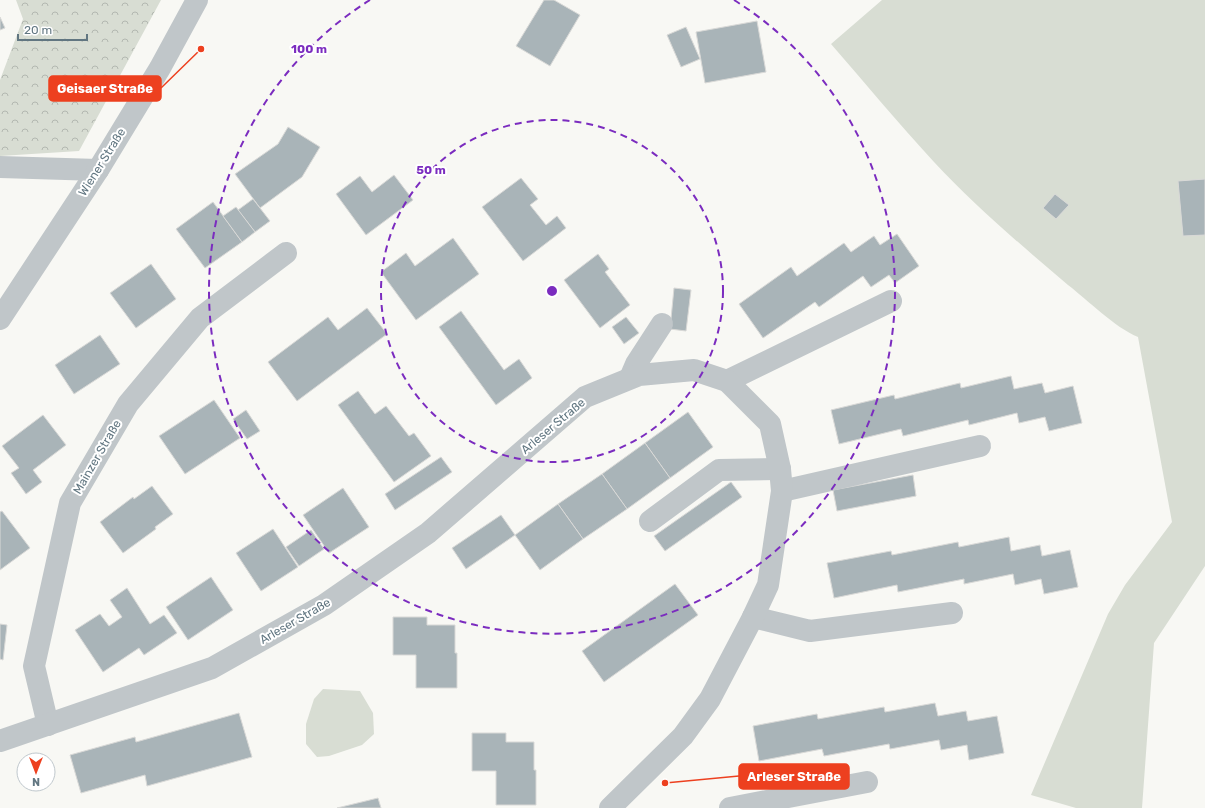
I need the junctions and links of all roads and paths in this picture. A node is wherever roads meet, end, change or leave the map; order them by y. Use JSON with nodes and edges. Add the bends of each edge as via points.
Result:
{"nodes":[{"id":1,"x":197,"y":0,"type":"edge"},
{"id":2,"x":0,"y":167,"type":"edge"},
{"id":3,"x":98,"y":170,"type":"junction"},
{"id":4,"x":286,"y":253,"type":"dead end"},
{"id":5,"x":891,"y":301,"type":"dead end"},
{"id":6,"x":0,"y":319,"type":"edge"},
{"id":7,"x":662,"y":324,"type":"dead end"},
{"id":8,"x":630,"y":378,"type":"junction"},
{"id":9,"x":727,"y":382,"type":"junction"},
{"id":10,"x":980,"y":446,"type":"dead end"},
{"id":11,"x":780,"y":469,"type":"junction"},
{"id":12,"x":782,"y":491,"type":"junction"},
{"id":13,"x":650,"y":521,"type":"dead end"},
{"id":14,"x":952,"y":613,"type":"dead end"},
{"id":15,"x":753,"y":617,"type":"junction"},
{"id":16,"x":48,"y":725,"type":"junction"},
{"id":17,"x":0,"y":741,"type":"edge"},
{"id":18,"x":867,"y":782,"type":"dead end"},
{"id":19,"x":610,"y":808,"type":"edge"},
{"id":20,"x":730,"y":808,"type":"edge"}],
"edges":[{"from":1,"to":3,"type":"street","name":"Wiener Straße","via":[[160,68]]},
{"from":2,"to":3,"type":"street"},
{"from":3,"to":6,"type":"street","name":"Wiener Straße"},
{"from":4,"to":16,"type":"street","name":"Mainzer Straße","via":[[200,318],[128,404],[70,503],[34,666]]},
{"from":5,"to":9,"type":"street"},
{"from":7,"to":8,"type":"street"},
{"from":8,"to":9,"type":"street","name":"Arleser Straße","via":[[694,370]]},
{"from":8,"to":16,"type":"street","name":"Arleser Straße","via":[[585,397],[428,533],[324,605],[212,668]]},
{"from":9,"to":11,"type":"street","name":"Arleser Straße","via":[[770,424]]},
{"from":10,"to":12,"type":"street"},
{"from":11,"to":12,"type":"street","name":"Arleser Straße"},
{"from":11,"to":13,"type":"street","via":[[719,470]]},
{"from":12,"to":15,"type":"street","name":"Arleser Straße","via":[[771,518],[768,585]]},
{"from":14,"to":15,"type":"street","via":[[810,631]]},
{"from":15,"to":19,"type":"street","name":"Arleser Straße","via":[[710,699],[692,724]]},
{"from":16,"to":17,"type":"street","name":"Arleser Straße"},
{"from":18,"to":20,"type":"street"}]}
